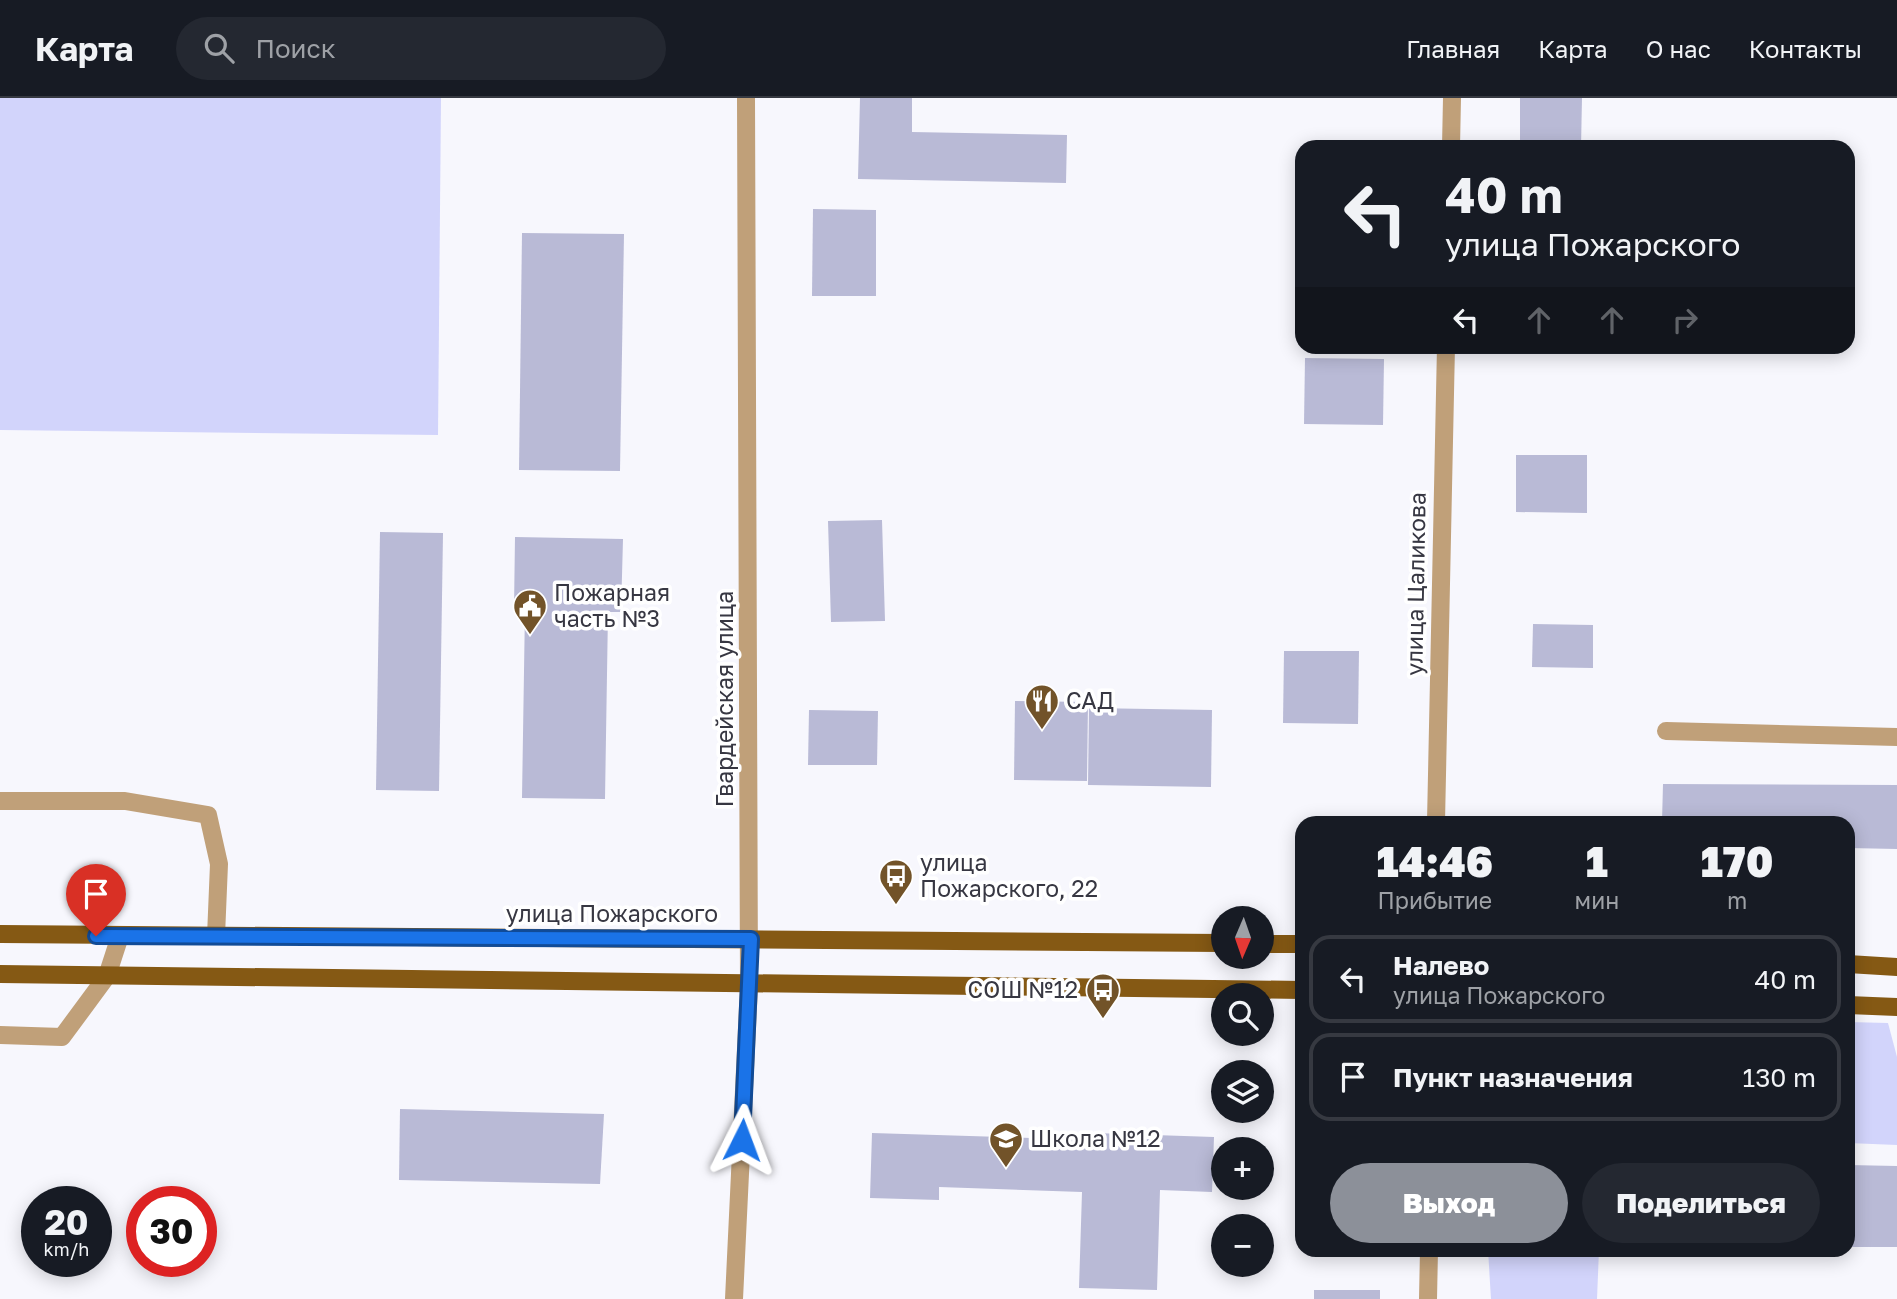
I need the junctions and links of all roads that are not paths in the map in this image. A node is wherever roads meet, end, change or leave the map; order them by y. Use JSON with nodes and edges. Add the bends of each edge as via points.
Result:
{"nodes":[{"id":1,"x":747,"y":98,"type":"edge"},
{"id":2,"x":1452,"y":98,"type":"edge"},
{"id":3,"x":1451,"y":140,"type":"edge"},
{"id":4,"x":1446,"y":354,"type":"edge"},
{"id":5,"x":1666,"y":731,"type":"dead end"},
{"id":6,"x":1897,"y":737,"type":"edge"},
{"id":7,"x":0,"y":801,"type":"edge"},
{"id":8,"x":1436,"y":816,"type":"edge"},
{"id":9,"x":0,"y":934,"type":"edge"},
{"id":10,"x":120,"y":936,"type":"junction"},
{"id":11,"x":216,"y":936,"type":"junction"},
{"id":12,"x":751,"y":939,"type":"junction"},
{"id":13,"x":1211,"y":943,"type":"edge"},
{"id":14,"x":1274,"y":944,"type":"edge"},
{"id":15,"x":1295,"y":944,"type":"edge"},
{"id":16,"x":1855,"y":964,"type":"edge"},
{"id":17,"x":1897,"y":967,"type":"edge"},
{"id":18,"x":0,"y":974,"type":"edge"},
{"id":19,"x":107,"y":976,"type":"junction"},
{"id":20,"x":749,"y":986,"type":"junction"},
{"id":21,"x":1295,"y":990,"type":"edge"},
{"id":22,"x":1855,"y":1005,"type":"edge"},
{"id":23,"x":1897,"y":1007,"type":"edge"},
{"id":24,"x":0,"y":1035,"type":"edge"},
{"id":25,"x":1429,"y":1257,"type":"edge"},
{"id":26,"x":734,"y":1299,"type":"edge"},
{"id":27,"x":1428,"y":1299,"type":"edge"}],
"edges":[{"from":1,"to":12,"type":"street","name":"Гвардейская улица"},
{"from":2,"to":3,"type":"street"},
{"from":4,"to":8,"type":"street","name":"улица Цаликова"},
{"from":5,"to":6,"type":"street"},
{"from":7,"to":11,"type":"street","via":[[125,801],[208,815],[219,864]]},
{"from":9,"to":10,"type":"main road","name":"улица Пожарского"},
{"from":10,"to":11,"type":"main road","name":"улица Пожарского"},
{"from":10,"to":19,"type":"street"},
{"from":11,"to":12,"type":"main road","name":"улица Пожарского"},
{"from":12,"to":13,"type":"main road","name":"улица Пожарского"},
{"from":12,"to":20,"type":"street","name":"Гвардейская улица"},
{"from":14,"to":15,"type":"main road"},
{"from":16,"to":17,"type":"main road"},
{"from":18,"to":19,"type":"main road"},
{"from":19,"to":20,"type":"main road"},
{"from":19,"to":24,"type":"street","via":[[62,1037]]},
{"from":20,"to":21,"type":"main road"},
{"from":20,"to":26,"type":"street","name":"Гвардейская улица"},
{"from":22,"to":23,"type":"main road"},
{"from":25,"to":27,"type":"street"}]}
